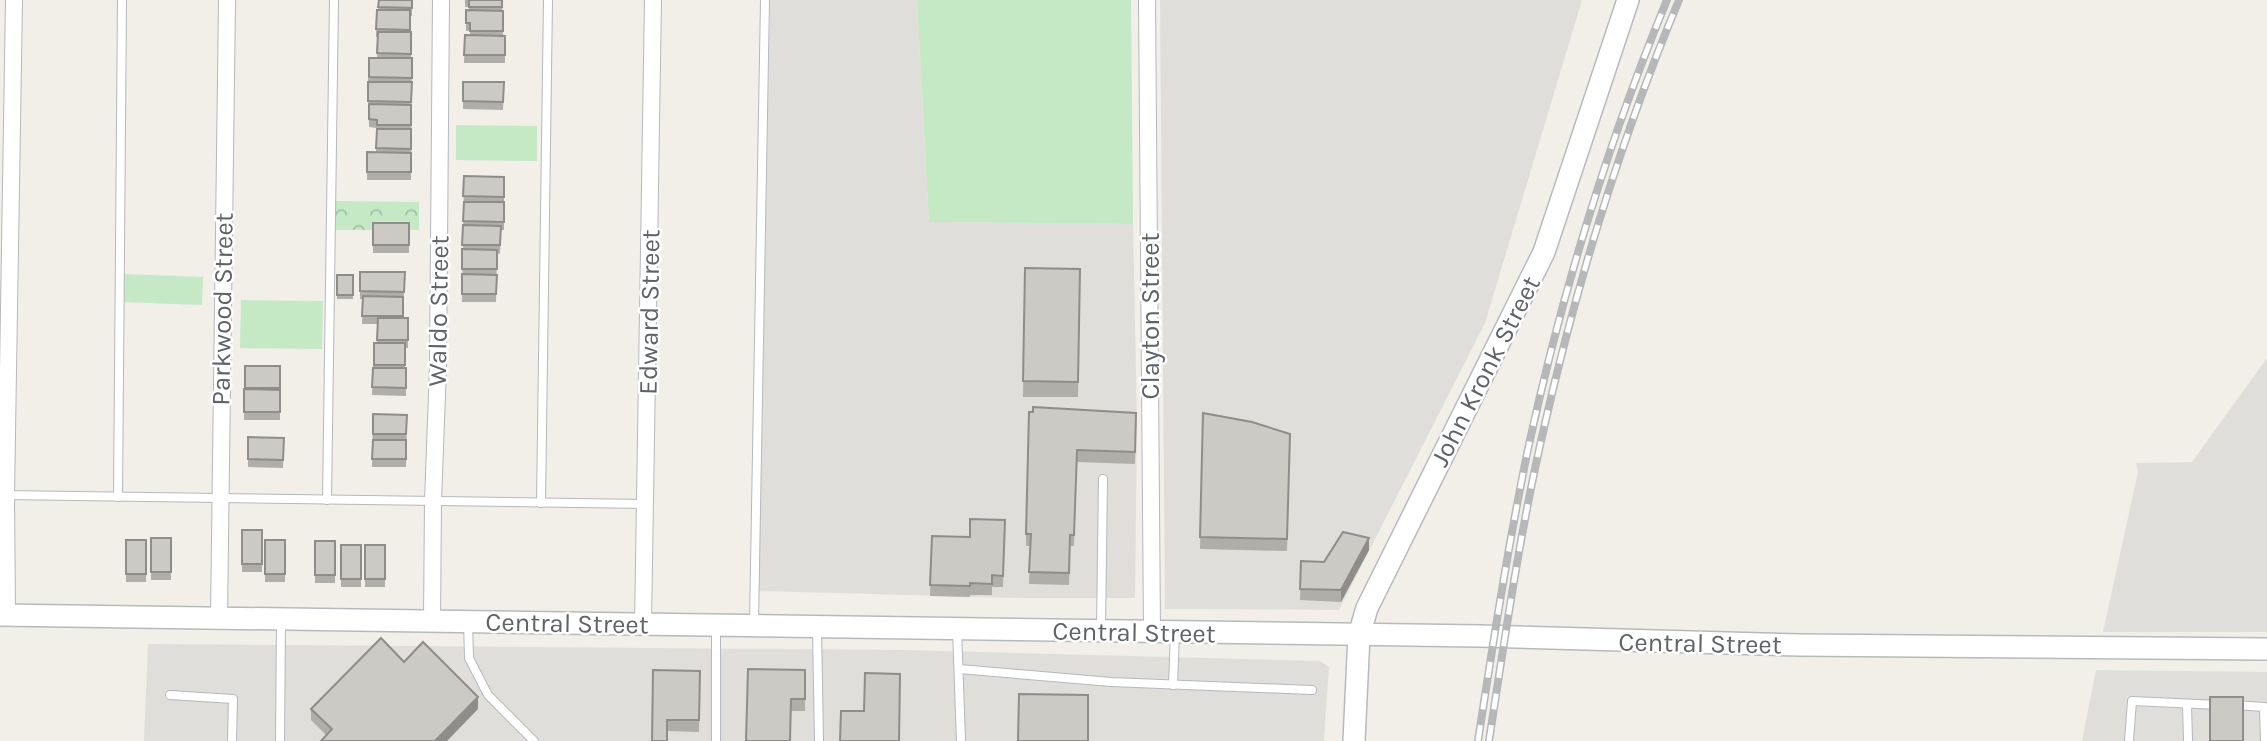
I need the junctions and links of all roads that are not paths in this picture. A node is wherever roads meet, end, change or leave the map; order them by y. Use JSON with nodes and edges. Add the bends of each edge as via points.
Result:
{"nodes":[{"id":1,"x":14,"y":0,"type":"edge"},
{"id":2,"x":122,"y":0,"type":"edge"},
{"id":3,"x":227,"y":0,"type":"edge"},
{"id":4,"x":334,"y":0,"type":"edge"},
{"id":5,"x":441,"y":0,"type":"edge"},
{"id":6,"x":548,"y":0,"type":"edge"},
{"id":7,"x":653,"y":0,"type":"edge"},
{"id":8,"x":765,"y":0,"type":"edge"},
{"id":9,"x":1147,"y":0,"type":"edge"},
{"id":10,"x":1628,"y":0,"type":"edge"},
{"id":11,"x":1103,"y":479,"type":"dead end"},
{"id":12,"x":3,"y":495,"type":"edge"},
{"id":13,"x":118,"y":497,"type":"junction"},
{"id":14,"x":219,"y":498,"type":"junction"},
{"id":15,"x":327,"y":500,"type":"junction"},
{"id":16,"x":433,"y":501,"type":"junction"},
{"id":17,"x":541,"y":503,"type":"junction"},
{"id":18,"x":646,"y":505,"type":"junction"},
{"id":19,"x":3,"y":615,"type":"edge"},
{"id":20,"x":219,"y":618,"type":"junction"},
{"id":21,"x":281,"y":619,"type":"junction"},
{"id":22,"x":432,"y":621,"type":"junction"},
{"id":23,"x":467,"y":622,"type":"junction"},
{"id":24,"x":643,"y":624,"type":"junction"},
{"id":25,"x":716,"y":625,"type":"junction"},
{"id":26,"x":754,"y":626,"type":"junction"},
{"id":27,"x":817,"y":627,"type":"junction"},
{"id":28,"x":957,"y":629,"type":"junction"},
{"id":29,"x":1100,"y":631,"type":"junction"},
{"id":30,"x":1152,"y":632,"type":"junction"},
{"id":31,"x":1175,"y":632,"type":"junction"},
{"id":32,"x":1359,"y":635,"type":"junction"},
{"id":33,"x":2267,"y":649,"type":"edge"},
{"id":34,"x":959,"y":669,"type":"junction"},
{"id":35,"x":1173,"y":685,"type":"junction"},
{"id":36,"x":1312,"y":690,"type":"dead end"},
{"id":37,"x":170,"y":695,"type":"dead end"},
{"id":38,"x":2187,"y":704,"type":"junction"},
{"id":39,"x":232,"y":741,"type":"edge"},
{"id":40,"x":280,"y":741,"type":"edge"},
{"id":41,"x":534,"y":741,"type":"edge"},
{"id":42,"x":716,"y":741,"type":"edge"},
{"id":43,"x":820,"y":741,"type":"edge"},
{"id":44,"x":961,"y":741,"type":"edge"},
{"id":45,"x":1354,"y":741,"type":"edge"},
{"id":46,"x":2129,"y":741,"type":"edge"},
{"id":47,"x":2188,"y":741,"type":"edge"},
{"id":48,"x":2265,"y":741,"type":"edge"}],
"edges":[{"from":1,"to":12,"type":"street"},
{"from":2,"to":13,"type":"lane"},
{"from":3,"to":14,"type":"street","name":"Parkwood Street"},
{"from":4,"to":15,"type":"lane"},
{"from":5,"to":16,"type":"street","name":"Waldo Street"},
{"from":6,"to":17,"type":"lane"},
{"from":7,"to":18,"type":"street","name":"Edward Street"},
{"from":8,"to":26,"type":"lane"},
{"from":9,"to":30,"type":"street","name":"Clayton Street"},
{"from":10,"to":32,"type":"street","name":"John Kronk Street","via":[[1545,252],[1367,608]]},
{"from":11,"to":29,"type":"lane"},
{"from":12,"to":13,"type":"lane"},
{"from":12,"to":19,"type":"street"},
{"from":13,"to":14,"type":"lane"},
{"from":14,"to":15,"type":"lane"},
{"from":14,"to":20,"type":"street","name":"Parkwood Street"},
{"from":15,"to":16,"type":"lane"},
{"from":16,"to":17,"type":"lane"},
{"from":16,"to":22,"type":"street","name":"Waldo Street"},
{"from":17,"to":18,"type":"lane"},
{"from":18,"to":24,"type":"street","name":"Edward Street"},
{"from":19,"to":20,"type":"street","name":"Central Street"},
{"from":20,"to":21,"type":"street","name":"Central Street"},
{"from":21,"to":22,"type":"street","name":"Central Street"},
{"from":21,"to":40,"type":"lane"},
{"from":22,"to":23,"type":"street","name":"Central Street"},
{"from":23,"to":24,"type":"street","name":"Central Street"},
{"from":23,"to":41,"type":"lane","via":[[470,658],[488,695]]},
{"from":24,"to":25,"type":"street","name":"Central Street"},
{"from":25,"to":26,"type":"street","name":"Central Street"},
{"from":25,"to":42,"type":"lane"},
{"from":26,"to":27,"type":"street","name":"Central Street"},
{"from":27,"to":28,"type":"street","name":"Central Street"},
{"from":27,"to":43,"type":"lane"},
{"from":28,"to":29,"type":"street","name":"Central Street"},
{"from":28,"to":34,"type":"lane"},
{"from":29,"to":30,"type":"street","name":"Central Street"},
{"from":30,"to":31,"type":"street","name":"Central Street"},
{"from":31,"to":32,"type":"street","name":"Central Street"},
{"from":31,"to":35,"type":"lane"},
{"from":32,"to":33,"type":"street","name":"Central Street"},
{"from":32,"to":45,"type":"street","name":"John Kronk Street"},
{"from":34,"to":35,"type":"lane"},
{"from":34,"to":44,"type":"lane"},
{"from":35,"to":36,"type":"lane"},
{"from":37,"to":39,"type":"lane","via":[[233,699]]},
{"from":38,"to":46,"type":"lane","via":[[2132,701]]},
{"from":38,"to":47,"type":"lane"},
{"from":38,"to":48,"type":"lane","via":[[2264,707]]}]}
